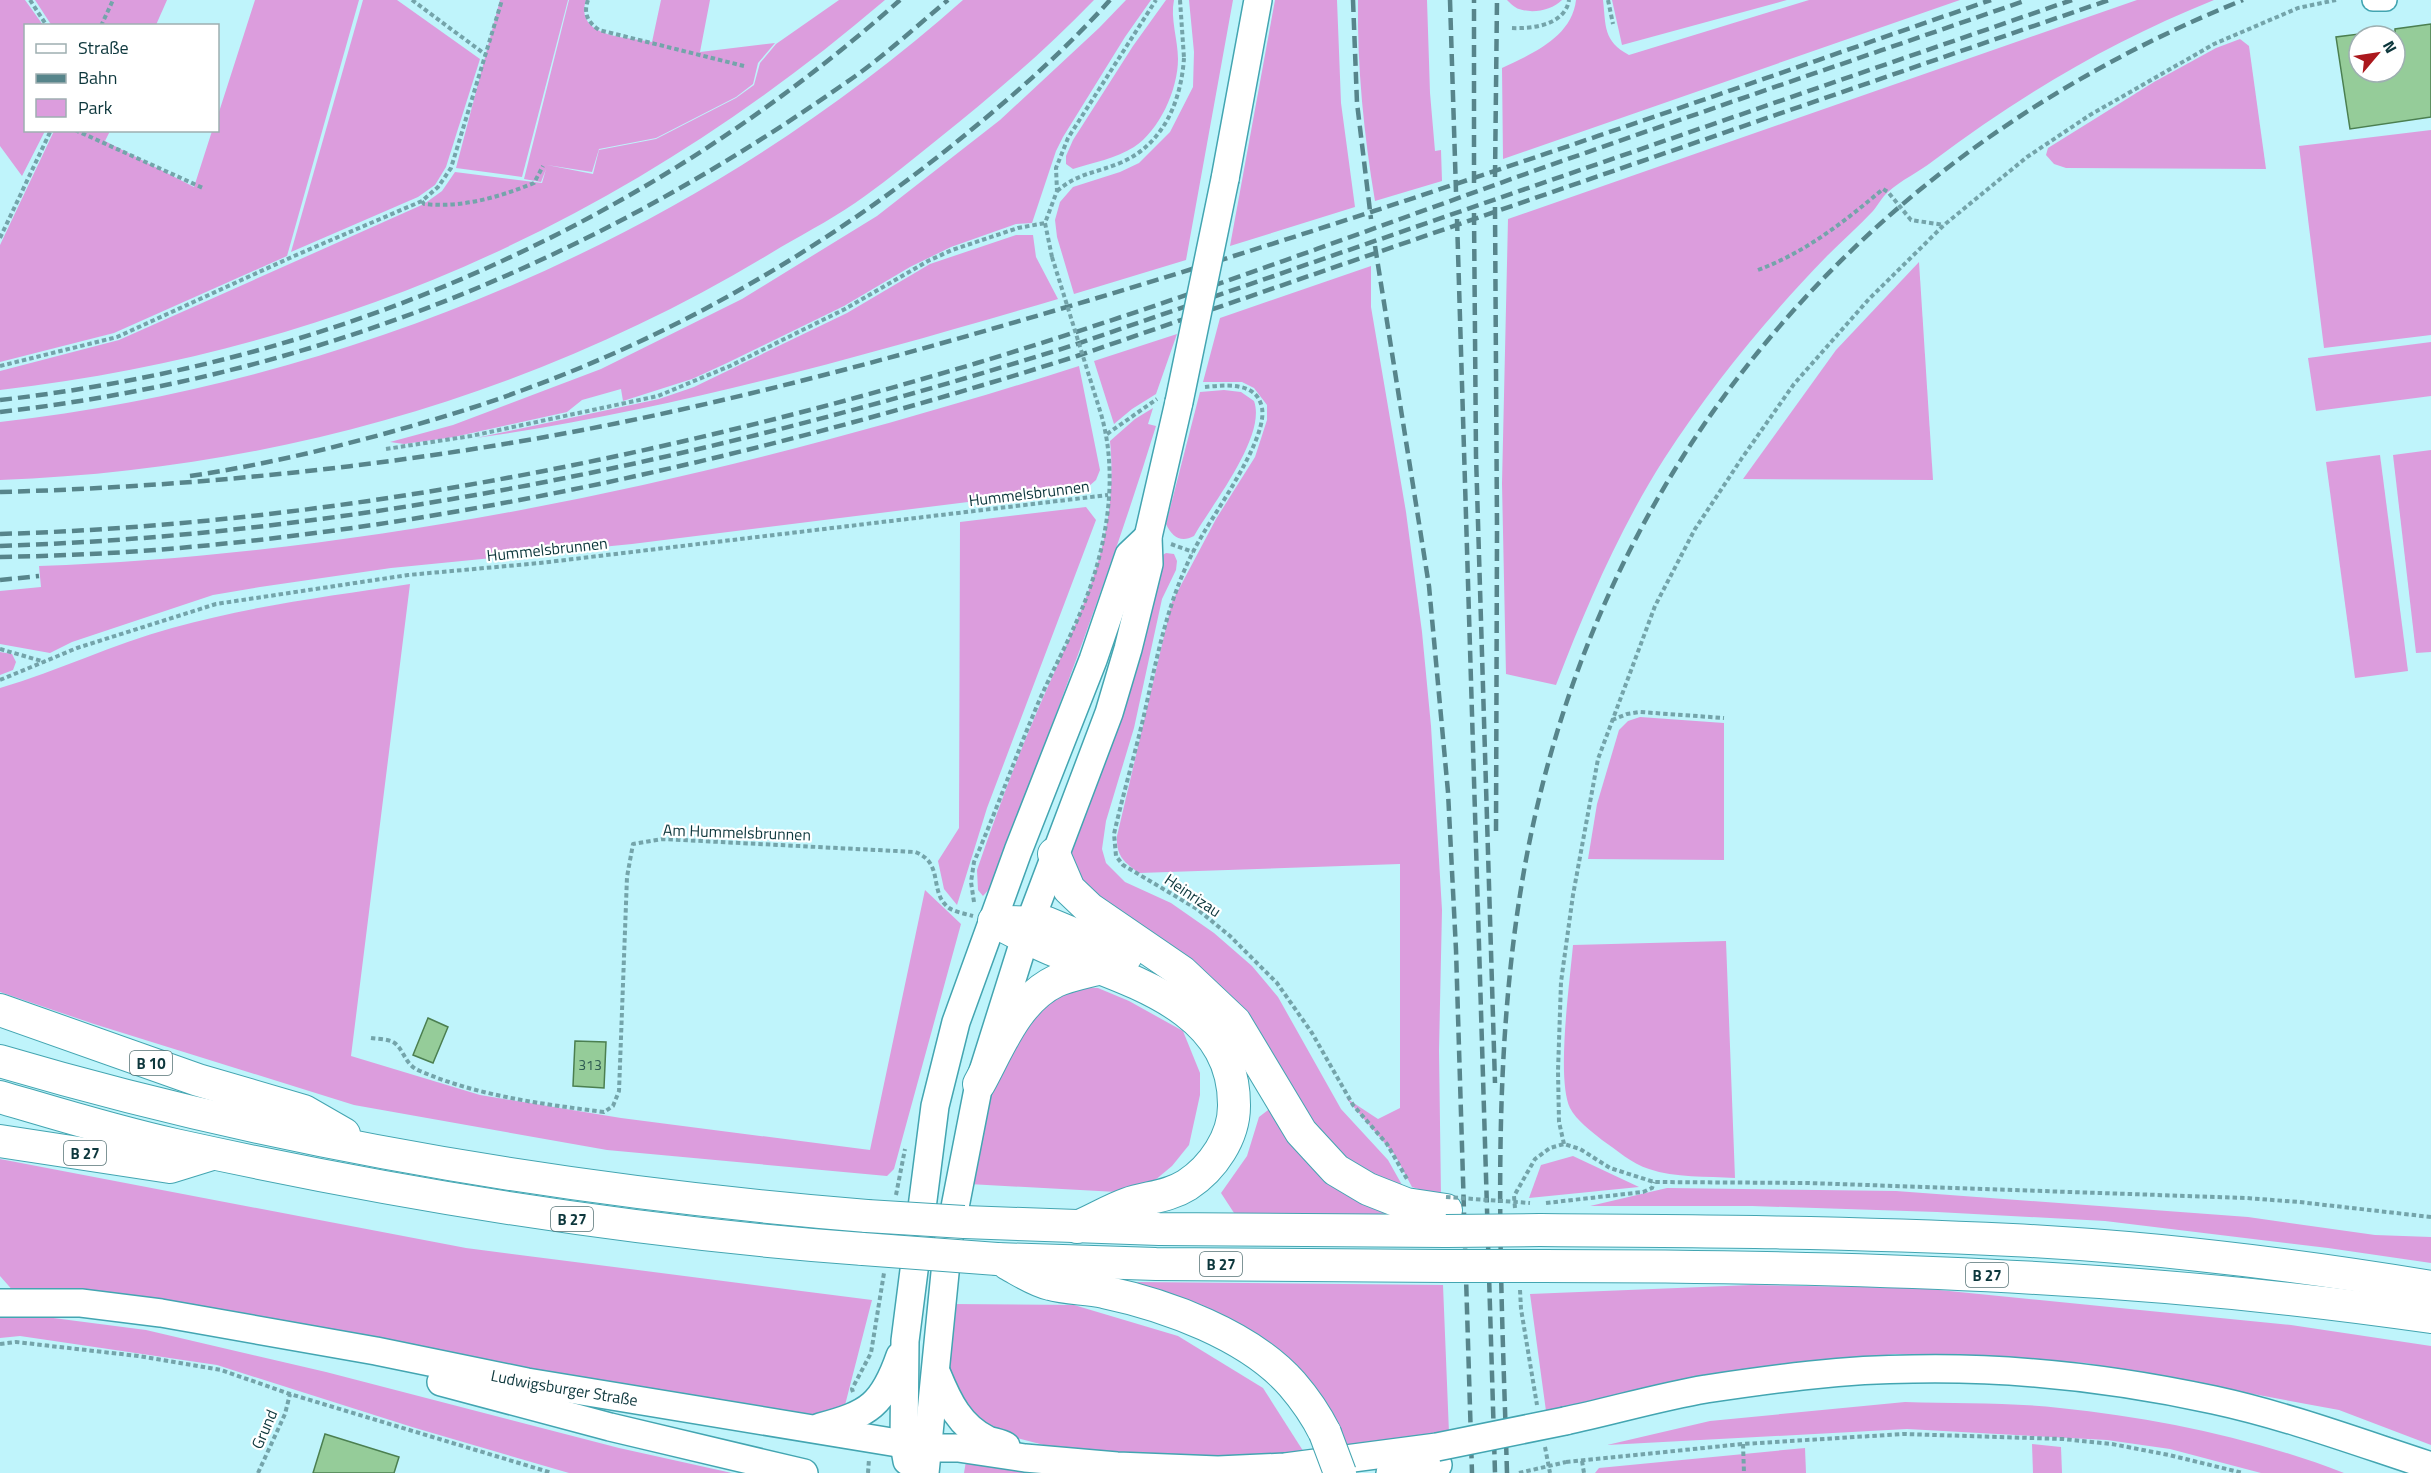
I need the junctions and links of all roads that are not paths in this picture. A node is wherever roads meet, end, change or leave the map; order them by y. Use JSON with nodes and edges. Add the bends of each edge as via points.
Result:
{"nodes":[{"id":1,"x":1258,"y":0,"type":"edge"},
{"id":2,"x":2373,"y":0,"type":"edge"},
{"id":3,"x":2386,"y":0,"type":"edge"},
{"id":4,"x":1148,"y":537,"type":"junction"},
{"id":5,"x":1054,"y":854,"type":"junction"},
{"id":6,"x":982,"y":918,"type":"junction"},
{"id":7,"x":1027,"y":930,"type":"junction"},
{"id":8,"x":1101,"y":968,"type":"junction"},
{"id":9,"x":1210,"y":998,"type":"junction"},
{"id":10,"x":0,"y":1010,"type":"edge"},
{"id":11,"x":0,"y":1061,"type":"edge"},
{"id":12,"x":979,"y":1084,"type":"junction"},
{"id":13,"x":0,"y":1097,"type":"edge"},
{"id":14,"x":0,"y":1141,"type":"edge"},
{"id":15,"x":368,"y":1148,"type":"junction"},
{"id":16,"x":216,"y":1153,"type":"junction"},
{"id":17,"x":1444,"y":1208,"type":"junction"},
{"id":18,"x":1077,"y":1227,"type":"junction"},
{"id":19,"x":997,"y":1259,"type":"junction"},
{"id":20,"x":2431,"y":1271,"type":"edge"},
{"id":21,"x":2381,"y":1279,"type":"junction"},
{"id":22,"x":2431,"y":1287,"type":"edge"},
{"id":23,"x":0,"y":1303,"type":"edge"},
{"id":24,"x":2431,"y":1317,"type":"edge"},
{"id":25,"x":225,"y":1326,"type":"junction"},
{"id":26,"x":905,"y":1341,"type":"junction"},
{"id":27,"x":936,"y":1371,"type":"junction"},
{"id":28,"x":810,"y":1429,"type":"junction"},
{"id":29,"x":1560,"y":1441,"type":"junction"},
{"id":30,"x":919,"y":1455,"type":"edge"},
{"id":31,"x":1437,"y":1456,"type":"junction"},
{"id":32,"x":1025,"y":1458,"type":"junction"},
{"id":33,"x":2431,"y":1466,"type":"edge"},
{"id":34,"x":804,"y":1473,"type":"edge"},
{"id":35,"x":912,"y":1473,"type":"edge"},
{"id":36,"x":1340,"y":1473,"type":"edge"},
{"id":37,"x":1390,"y":1473,"type":"edge"},
{"id":38,"x":2401,"y":1473,"type":"edge"}],
"edges":[{"from":1,"to":4,"type":"main road","bridge":true,"via":[[1225,179]]},
{"from":2,"to":3,"type":"street"},
{"from":4,"to":5,"type":"main road","via":[[1149,564],[1128,649],[1105,725]]},
{"from":4,"to":6,"type":"main road","via":[[1129,555],[1093,660],[1018,851]]},
{"from":5,"to":7,"type":"main road"},
{"from":5,"to":9,"type":"highway","number":"B 27","via":[[1069,889],[1090,909],[1182,972]]},
{"from":6,"to":7,"type":"highway","number":"B 27"},
{"from":6,"to":26,"type":"main road","via":[[935,1107]]},
{"from":7,"to":8,"type":"highway","number":"B 27"},
{"from":7,"to":9,"type":"highway","number":"B 27","via":[[1047,923],[1061,928]]},
{"from":7,"to":12,"type":"main road"},
{"from":8,"to":12,"type":"highway","via":[[1056,981],[1031,997],[1020,1009]]},
{"from":8,"to":18,"type":"highway","number":"B 27","via":[[1157,993],[1204,1026],[1229,1069],[1234,1114],[1219,1154],[1205,1172],[1186,1186],[1157,1198],[1127,1204]]},
{"from":9,"to":17,"type":"highway","number":"B 27","via":[[1235,1022],[1301,1132],[1336,1170],[1368,1189],[1406,1204]]},
{"from":10,"to":15,"type":"highway","number":"B 10","via":[[198,1080],[304,1111]]},
{"from":11,"to":15,"type":"highway","number":"B 27","via":[[165,1104]]},
{"from":12,"to":27,"type":"main road","via":[[948,1243]]},
{"from":13,"to":16,"type":"highway","number":"B 27"},
{"from":14,"to":16,"type":"highway","number":"B 27","via":[[170,1167]]},
{"from":15,"to":18,"type":"highway","number":"B 27","bridge":true,"via":[[583,1185],[734,1203],[867,1216]]},
{"from":16,"to":19,"type":"highway","number":"B 27","bridge":true,"via":[[584,1221],[723,1238]]},
{"from":17,"to":18,"type":"highway","number":"B 27"},
{"from":17,"to":21,"type":"highway","number":"B 27","bridge":true,"via":[[1527,1221],[2013,1240],[2174,1253]]},
{"from":19,"to":24,"type":"highway","number":"B 27","bridge":true,"via":[[1446,1266],[1531,1277],[1792,1268],[2011,1276],[2271,1297]]},
{"from":19,"to":36,"type":"highway","number":"B 27","bridge":true,"via":[[1048,1284],[1147,1302],[1229,1337],[1264,1358],[1291,1382],[1312,1410]]},
{"from":20,"to":21,"type":"highway","number":"B 27","via":[[2420,1269]]},
{"from":21,"to":22,"type":"highway","number":"B 27"},
{"from":23,"to":25,"type":"main road","name":"Ludwigsburger Straße","via":[[81,1303]]},
{"from":25,"to":28,"type":"main road","name":"Ludwigsburger Straße"},
{"from":25,"to":34,"type":"main road","name":"Ludwigsburger Straße","via":[[610,1427]]},
{"from":26,"to":28,"type":"main road","via":[[890,1383],[876,1402],[846,1420]]},
{"from":26,"to":30,"type":"main road"},
{"from":27,"to":30,"type":"main road"},
{"from":27,"to":32,"type":"main road","via":[[946,1397],[963,1422],[988,1440],[1004,1444]]},
{"from":28,"to":30,"type":"main road","name":"Ludwigsburger Straße","via":[[872,1438]]},
{"from":29,"to":31,"type":"main road"},
{"from":29,"to":33,"type":"main road","via":[[1704,1390],[1912,1368],[1998,1370],[2121,1383],[2216,1401],[2296,1422]]},
{"from":29,"to":38,"type":"main road","via":[[1708,1407],[1791,1395],[1924,1384],[2036,1386],[2210,1411],[2291,1432]]},
{"from":30,"to":32,"type":"main road","name":"Ludwigsburger Straße","via":[[958,1448]]},
{"from":30,"to":35,"type":"main road","via":[[908,1465]]},
{"from":31,"to":32,"type":"main road","name":"Ludwigsburger Straße","via":[[1218,1470]]},
{"from":31,"to":37,"type":"main road"}]}
